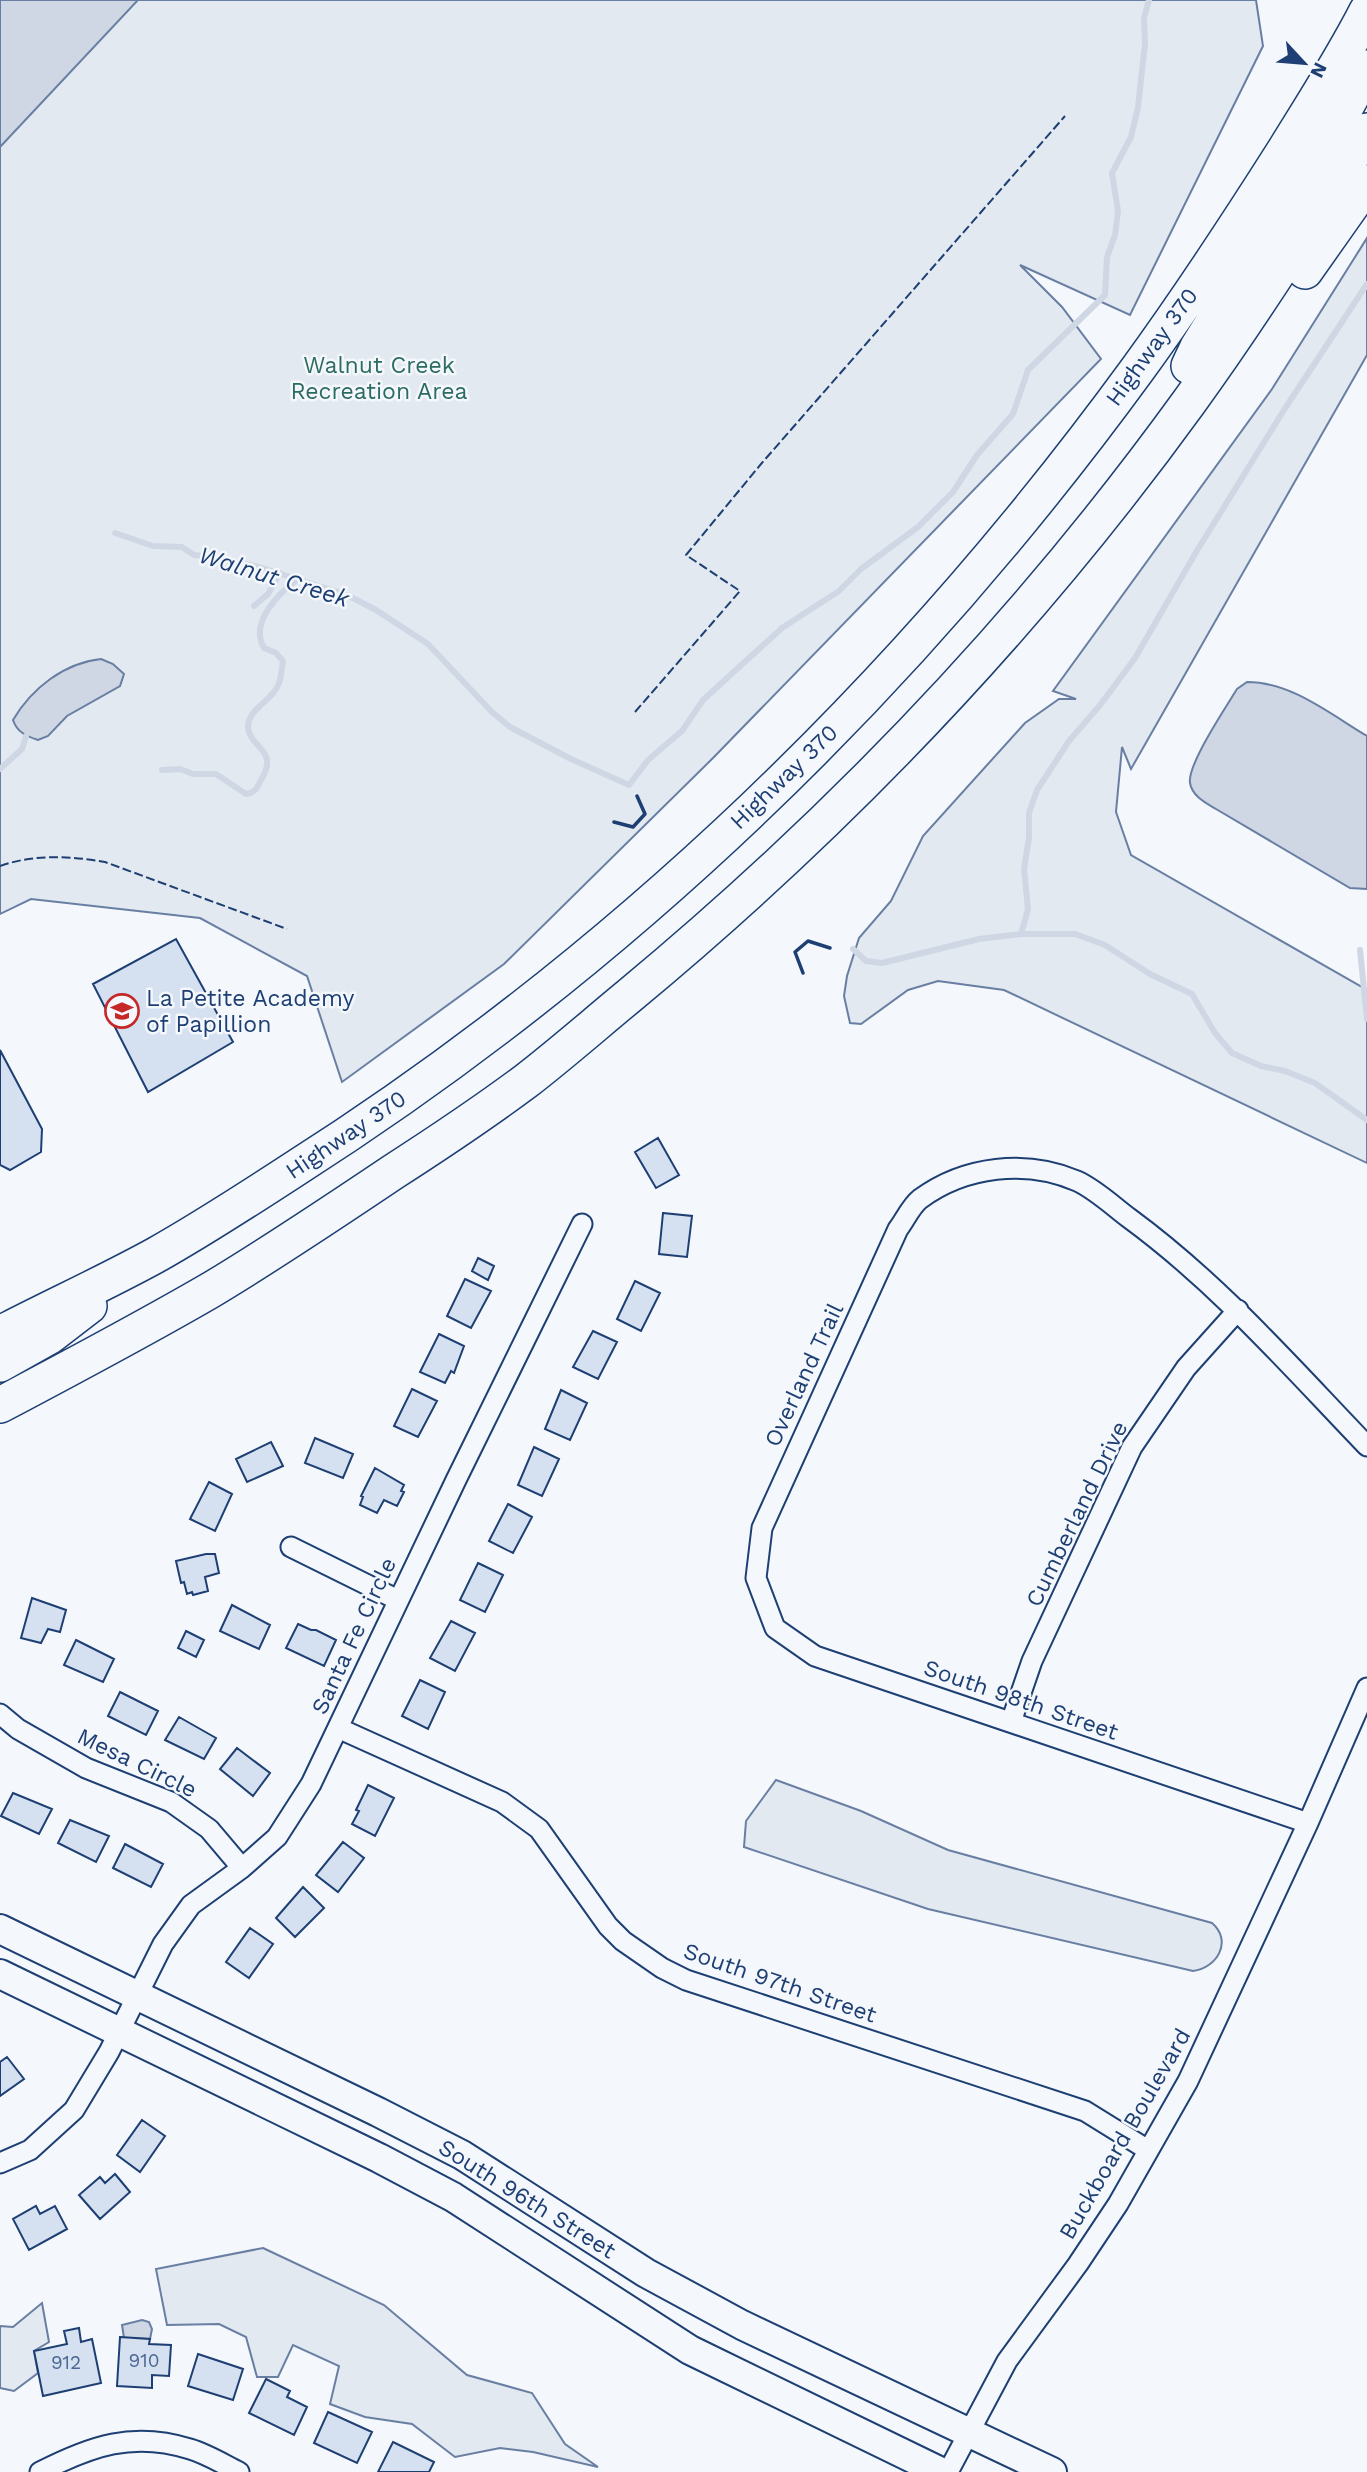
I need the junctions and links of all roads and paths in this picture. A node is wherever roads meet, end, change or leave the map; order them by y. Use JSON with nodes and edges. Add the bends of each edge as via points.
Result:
{"nodes":[{"id":1,"x":1367,"y":11,"type":"edge"},
{"id":2,"x":1367,"y":68,"type":"edge"},
{"id":3,"x":1367,"y":131,"type":"edge"},
{"id":4,"x":1367,"y":183,"type":"edge"},
{"id":5,"x":1189,"y":402,"type":"junction"},
{"id":6,"x":1142,"y":463,"type":"junction"},
{"id":7,"x":582,"y":1224,"type":"dead end"},
{"id":8,"x":156,"y":1255,"type":"junction"},
{"id":9,"x":1238,"y":1310,"type":"junction"},
{"id":10,"x":0,"y":1334,"type":"edge"},
{"id":11,"x":0,"y":1364,"type":"edge"},
{"id":12,"x":0,"y":1405,"type":"edge"},
{"id":13,"x":1367,"y":1446,"type":"edge"},
{"id":14,"x":291,"y":1547,"type":"dead end"},
{"id":15,"x":756,"y":1578,"type":"joint"},
{"id":16,"x":398,"y":1600,"type":"junction"},
{"id":17,"x":1367,"y":1688,"type":"edge"},
{"id":18,"x":0,"y":1714,"type":"edge"},
{"id":19,"x":1011,"y":1722,"type":"junction"},
{"id":20,"x":338,"y":1728,"type":"junction"},
{"id":21,"x":1308,"y":1823,"type":"junction"},
{"id":22,"x":242,"y":1868,"type":"junction"},
{"id":23,"x":0,"y":1930,"type":"edge"},
{"id":24,"x":0,"y":1973,"type":"edge"},
{"id":25,"x":136,"y":1995,"type":"junction"},
{"id":26,"x":118,"y":2031,"type":"junction"},
{"id":27,"x":1148,"y":2150,"type":"junction"},
{"id":28,"x":0,"y":2163,"type":"edge"},
{"id":29,"x":969,"y":2431,"type":"junction"},
{"id":30,"x":40,"y":2472,"type":"edge"},
{"id":31,"x":239,"y":2472,"type":"edge"},
{"id":32,"x":942,"y":2472,"type":"edge"},
{"id":33,"x":948,"y":2472,"type":"edge"},
{"id":34,"x":1052,"y":2472,"type":"edge"}],
"edges":[{"from":1,"to":8,"type":"highway","name":"Highway 370","via":[[1304,119],[1173,321],[1034,505],[868,694],[658,898],[496,1030],[333,1144]]},
{"from":2,"to":6,"type":"highway","via":[[1198,347]]},
{"from":3,"to":5,"type":"highway"},
{"from":4,"to":5,"type":"highway","via":[[1287,295]]},
{"from":5,"to":6,"type":"highway"},
{"from":6,"to":12,"type":"highway","via":[[1021,612],[869,778],[791,856],[526,1081],[212,1289]]},
{"from":7,"to":16,"type":"street","name":"Santa Fe Circle"},
{"from":8,"to":10,"type":"highway","name":"Highway 370"},
{"from":8,"to":11,"type":"highway","via":[[50,1336]]},
{"from":9,"to":13,"type":"street"},
{"from":9,"to":15,"type":"street","name":"Overland Trail","via":[[1171,1249],[1079,1181],[1036,1169],[992,1168],[919,1200],[898,1229],[762,1528]]},
{"from":9,"to":19,"type":"street","name":"Cumberland Drive","via":[[1186,1368],[1132,1447],[1032,1661]]},
{"from":14,"to":16,"type":"street"},
{"from":15,"to":19,"type":"street","name":"South 98th Street","via":[[775,1628],[814,1656]]},
{"from":16,"to":20,"type":"street","name":"Santa Fe Circle"},
{"from":17,"to":21,"type":"street","name":"Buckboard Boulevard"},
{"from":18,"to":22,"type":"street","name":"Mesa Circle","via":[[86,1768],[171,1802],[209,1829]]},
{"from":19,"to":21,"type":"street","name":"South 98th Street"},
{"from":20,"to":22,"type":"street","name":"Santa Fe Circle","via":[[277,1837]]},
{"from":20,"to":27,"type":"street","name":"South 97th Street","via":[[502,1802],[521,1815],[539,1829],[608,1926],[662,1968],[1085,2111]]},
{"from":21,"to":27,"type":"street","name":"Buckboard Boulevard","via":[[1188,2081]]},
{"from":22,"to":25,"type":"street","name":"Santa Fe Circle","via":[[191,1905],[163,1944]]},
{"from":23,"to":25,"type":"main road","name":"South 96th Street"},
{"from":24,"to":26,"type":"main road","name":"South 96th Street"},
{"from":25,"to":26,"type":"street","name":"Santa Fe Circle"},
{"from":25,"to":29,"type":"main road","name":"South 96th Street","via":[[463,2155],[646,2273],[742,2325]]},
{"from":26,"to":28,"type":"street","name":"Santa Fe Circle","via":[[74,2110],[30,2150]]},
{"from":26,"to":32,"type":"main road","name":"South 96th Street","via":[[453,2197],[690,2350]]},
{"from":27,"to":29,"type":"street","name":"Buckboard Boulevard","via":[[1085,2254],[1007,2361]]},
{"from":29,"to":33,"type":"street","name":"Buckboard Boulevard"},
{"from":29,"to":34,"type":"main road","name":"South 96th Street"},
{"from":30,"to":31,"type":"street","via":[[92,2448],[125,2440],[192,2449]]}]}
